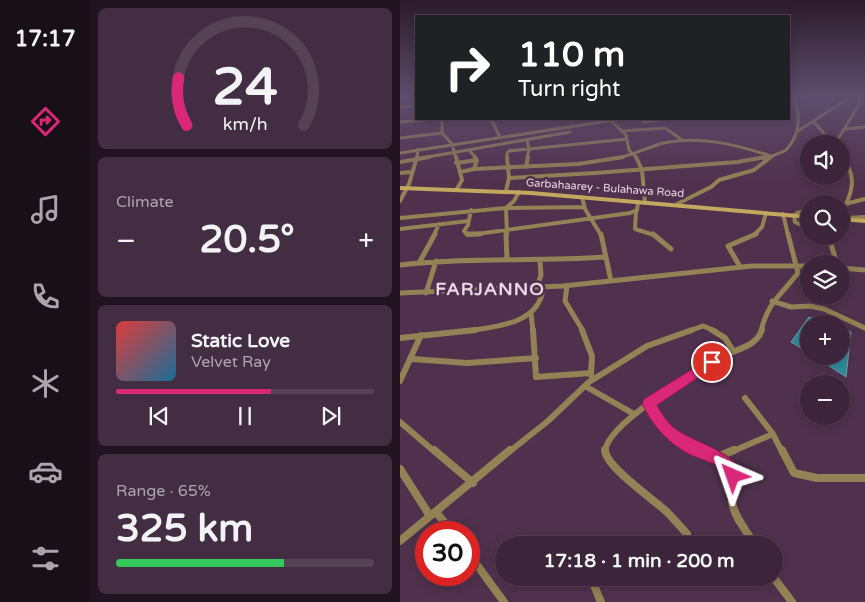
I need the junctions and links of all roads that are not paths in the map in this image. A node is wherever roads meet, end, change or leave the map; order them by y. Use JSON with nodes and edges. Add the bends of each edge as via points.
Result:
{"nodes":[{"id":1,"x":442,"y":124,"type":"edge"},
{"id":2,"x":494,"y":124,"type":"edge"},
{"id":3,"x":578,"y":124,"type":"edge"},
{"id":4,"x":614,"y":124,"type":"edge"},
{"id":5,"x":645,"y":124,"type":"edge"},
{"id":6,"x":798,"y":124,"type":"edge"},
{"id":7,"x":810,"y":124,"type":"edge"},
{"id":8,"x":816,"y":124,"type":"edge"},
{"id":9,"x":849,"y":124,"type":"edge"},
{"id":10,"x":865,"y":126,"type":"edge"},
{"id":11,"x":649,"y":129,"type":"junction"},
{"id":12,"x":846,"y":129,"type":"junction"},
{"id":13,"x":798,"y":131,"type":"junction"},
{"id":14,"x":570,"y":132,"type":"dead end"},
{"id":15,"x":621,"y":132,"type":"junction"},
{"id":16,"x":442,"y":133,"type":"junction"},
{"id":17,"x":826,"y":135,"type":"edge"},
{"id":18,"x":841,"y":135,"type":"edge"},
{"id":19,"x":500,"y":137,"type":"junction"},
{"id":20,"x":400,"y":138,"type":"edge"},
{"id":21,"x":627,"y":139,"type":"junction"},
{"id":22,"x":681,"y":139,"type":"junction"},
{"id":23,"x":527,"y":140,"type":"junction"},
{"id":24,"x":508,"y":143,"type":"junction"},
{"id":25,"x":452,"y":144,"type":"junction"},
{"id":26,"x":418,"y":149,"type":"junction"},
{"id":27,"x":529,"y":149,"type":"junction"},
{"id":28,"x":469,"y":150,"type":"junction"},
{"id":29,"x":509,"y":151,"type":"junction"},
{"id":30,"x":454,"y":152,"type":"junction"},
{"id":31,"x":400,"y":153,"type":"edge"},
{"id":32,"x":631,"y":153,"type":"junction"},
{"id":33,"x":771,"y":156,"type":"junction"},
{"id":34,"x":416,"y":159,"type":"junction"},
{"id":35,"x":477,"y":160,"type":"junction"},
{"id":36,"x":400,"y":162,"type":"edge"},
{"id":37,"x":456,"y":163,"type":"junction"},
{"id":38,"x":578,"y":164,"type":"junction"},
{"id":39,"x":526,"y":167,"type":"junction"},
{"id":40,"x":474,"y":169,"type":"junction"},
{"id":41,"x":509,"y":169,"type":"junction"},
{"id":42,"x":642,"y":170,"type":"junction"},
{"id":43,"x":412,"y":172,"type":"junction"},
{"id":44,"x":460,"y":172,"type":"junction"},
{"id":45,"x":400,"y":173,"type":"edge"},
{"id":46,"x":577,"y":174,"type":"junction"},
{"id":47,"x":850,"y":174,"type":"edge"},
{"id":48,"x":509,"y":178,"type":"junction"},
{"id":49,"x":403,"y":188,"type":"edge"},
{"id":50,"x":457,"y":189,"type":"junction"},
{"id":51,"x":506,"y":191,"type":"junction"},
{"id":52,"x":519,"y":192,"type":"junction"},
{"id":53,"x":849,"y":195,"type":"edge"},
{"id":54,"x":582,"y":197,"type":"junction"},
{"id":55,"x":865,"y":199,"type":"edge"},
{"id":56,"x":400,"y":201,"type":"edge"},
{"id":57,"x":638,"y":202,"type":"junction"},
{"id":58,"x":645,"y":203,"type":"junction"},
{"id":59,"x":850,"y":203,"type":"edge"},
{"id":60,"x":677,"y":204,"type":"junction"},
{"id":61,"x":584,"y":207,"type":"junction"},
{"id":62,"x":506,"y":208,"type":"junction"},
{"id":63,"x":470,"y":210,"type":"junction"},
{"id":64,"x":636,"y":212,"type":"junction"},
{"id":65,"x":800,"y":212,"type":"edge"},
{"id":66,"x":766,"y":213,"type":"junction"},
{"id":67,"x":783,"y":214,"type":"junction"},
{"id":68,"x":796,"y":215,"type":"junction"},
{"id":69,"x":800,"y":215,"type":"edge"},
{"id":70,"x":865,"y":217,"type":"edge"},
{"id":71,"x":400,"y":218,"type":"edge"},
{"id":72,"x":850,"y":218,"type":"edge"},
{"id":73,"x":591,"y":220,"type":"junction"},
{"id":74,"x":850,"y":220,"type":"edge"},
{"id":75,"x":865,"y":221,"type":"edge"},
{"id":76,"x":468,"y":222,"type":"junction"},
{"id":77,"x":439,"y":224,"type":"junction"},
{"id":78,"x":800,"y":224,"type":"edge"},
{"id":79,"x":400,"y":229,"type":"edge"},
{"id":80,"x":506,"y":232,"type":"junction"},
{"id":81,"x":672,"y":249,"type":"dead end"},
{"id":82,"x":604,"y":258,"type":"junction"},
{"id":83,"x":508,"y":260,"type":"junction"},
{"id":84,"x":436,"y":261,"type":"junction"},
{"id":85,"x":540,"y":261,"type":"junction"},
{"id":86,"x":419,"y":263,"type":"junction"},
{"id":87,"x":400,"y":264,"type":"edge"},
{"id":88,"x":739,"y":265,"type":"junction"},
{"id":89,"x":796,"y":265,"type":"junction"},
{"id":90,"x":800,"y":265,"type":"edge"},
{"id":91,"x":850,"y":269,"type":"edge"},
{"id":92,"x":865,"y":270,"type":"edge"},
{"id":93,"x":611,"y":281,"type":"junction"},
{"id":94,"x":567,"y":286,"type":"junction"},
{"id":95,"x":540,"y":287,"type":"junction"},
{"id":96,"x":400,"y":293,"type":"edge"},
{"id":97,"x":426,"y":293,"type":"junction"},
{"id":98,"x":772,"y":301,"type":"junction"},
{"id":99,"x":531,"y":313,"type":"junction"},
{"id":100,"x":865,"y":328,"type":"edge"},
{"id":101,"x":421,"y":335,"type":"junction"},
{"id":102,"x":400,"y":338,"type":"edge"},
{"id":103,"x":733,"y":350,"type":"junction"},
{"id":104,"x":536,"y":358,"type":"junction"},
{"id":105,"x":412,"y":359,"type":"junction"},
{"id":106,"x":591,"y":373,"type":"junction"},
{"id":107,"x":400,"y":381,"type":"edge"},
{"id":108,"x":586,"y":384,"type":"junction"},
{"id":109,"x":745,"y":398,"type":"dead end"},
{"id":110,"x":649,"y":404,"type":"junction"},
{"id":111,"x":634,"y":414,"type":"junction"},
{"id":112,"x":400,"y":422,"type":"edge"},
{"id":113,"x":773,"y":434,"type":"junction"},
{"id":114,"x":715,"y":458,"type":"junction"},
{"id":115,"x":400,"y":469,"type":"edge"},
{"id":116,"x":865,"y":478,"type":"edge"},
{"id":117,"x":472,"y":483,"type":"junction"},
{"id":118,"x":433,"y":514,"type":"junction"},
{"id":119,"x":440,"y":521,"type":"edge"},
{"id":120,"x":687,"y":534,"type":"dead end"},
{"id":121,"x":749,"y":536,"type":"edge"},
{"id":122,"x":400,"y":541,"type":"edge"},
{"id":123,"x":480,"y":569,"type":"edge"},
{"id":124,"x":594,"y":586,"type":"edge"},
{"id":125,"x":780,"y":586,"type":"edge"},
{"id":126,"x":504,"y":602,"type":"edge"},
{"id":127,"x":601,"y":602,"type":"edge"},
{"id":128,"x":792,"y":602,"type":"edge"}],
"edges":[{"from":1,"to":16,"type":"street"},
{"from":2,"to":19,"type":"street"},
{"from":3,"to":19,"type":"street"},
{"from":4,"to":15,"type":"street"},
{"from":5,"to":11,"type":"street"},
{"from":6,"to":13,"type":"street"},
{"from":7,"to":13,"type":"street"},
{"from":8,"to":17,"type":"street"},
{"from":9,"to":12,"type":"street"},
{"from":10,"to":12,"type":"street"},
{"from":11,"to":15,"type":"street"},
{"from":11,"to":22,"type":"street","via":[[667,128]]},
{"from":12,"to":18,"type":"street"},
{"from":13,"to":33,"type":"street","via":[[786,150]]},
{"from":14,"to":23,"type":"street"},
{"from":15,"to":21,"type":"street"},
{"from":16,"to":20,"type":"street"},
{"from":16,"to":25,"type":"street"},
{"from":19,"to":25,"type":"street"},
{"from":21,"to":27,"type":"street"},
{"from":21,"to":32,"type":"street"},
{"from":22,"to":32,"type":"street"},
{"from":22,"to":33,"type":"street","via":[[740,146]]},
{"from":23,"to":24,"type":"street"},
{"from":23,"to":27,"type":"street"},
{"from":24,"to":28,"type":"street"},
{"from":24,"to":29,"type":"street"},
{"from":25,"to":26,"type":"street"},
{"from":25,"to":30,"type":"street"},
{"from":26,"to":31,"type":"street"},
{"from":26,"to":34,"type":"street"},
{"from":27,"to":29,"type":"street"},
{"from":27,"to":39,"type":"street"},
{"from":28,"to":30,"type":"street"},
{"from":28,"to":35,"type":"street"},
{"from":29,"to":41,"type":"street"},
{"from":30,"to":34,"type":"street"},
{"from":30,"to":37,"type":"street"},
{"from":32,"to":38,"type":"street"},
{"from":32,"to":42,"type":"street","via":[[636,155]]},
{"from":33,"to":42,"type":"street","via":[[731,163]]},
{"from":33,"to":60,"type":"street","via":[[754,170],[721,179]]},
{"from":34,"to":36,"type":"street"},
{"from":34,"to":43,"type":"street"},
{"from":35,"to":37,"type":"street"},
{"from":35,"to":40,"type":"street"},
{"from":37,"to":44,"type":"street"},
{"from":38,"to":39,"type":"street"},
{"from":38,"to":46,"type":"street"},
{"from":39,"to":41,"type":"street"},
{"from":40,"to":41,"type":"street"},
{"from":40,"to":44,"type":"street"},
{"from":41,"to":48,"type":"street"},
{"from":42,"to":46,"type":"street"},
{"from":42,"to":58,"type":"street"},
{"from":43,"to":45,"type":"street"},
{"from":43,"to":49,"type":"street"},
{"from":44,"to":50,"type":"street","via":[[462,180]]},
{"from":46,"to":48,"type":"street"},
{"from":47,"to":53,"type":"street","via":[[853,189]]},
{"from":48,"to":51,"type":"street"},
{"from":49,"to":50,"type":"main road","name":"Garbahaarey - Bulahawa Road"},
{"from":49,"to":56,"type":"street"},
{"from":50,"to":51,"type":"main road","name":"Garbahaarey - Bulahawa Road"},
{"from":51,"to":52,"type":"main road","name":"Garbahaarey - Bulahawa Road"},
{"from":52,"to":54,"type":"main road","name":"Garbahaarey - Bulahawa Road"},
{"from":52,"to":62,"type":"street"},
{"from":54,"to":57,"type":"main road","name":"Garbahaarey - Bulahawa Road"},
{"from":54,"to":61,"type":"street"},
{"from":55,"to":59,"type":"street"},
{"from":57,"to":58,"type":"main road","name":"Garbahaarey - Bulahawa Road"},
{"from":57,"to":64,"type":"street"},
{"from":58,"to":60,"type":"main road","name":"Garbahaarey - Bulahawa Road"},
{"from":60,"to":66,"type":"main road","name":"Garbahaarey - Bulahawa Road"},
{"from":61,"to":62,"type":"street"},
{"from":61,"to":73,"type":"street"},
{"from":62,"to":63,"type":"street"},
{"from":62,"to":80,"type":"street"},
{"from":63,"to":71,"type":"street"},
{"from":63,"to":76,"type":"street"},
{"from":64,"to":73,"type":"street"},
{"from":64,"to":81,"type":"street","via":[[636,230],[652,233]]},
{"from":65,"to":68,"type":"street"},
{"from":66,"to":67,"type":"main road","name":"Garbahaarey - Bulahawa Road"},
{"from":66,"to":88,"type":"street","via":[[765,227],[760,232],[728,246]]},
{"from":67,"to":68,"type":"main road","name":"Garbahaarey - Bulahawa Road"},
{"from":67,"to":89,"type":"street"},
{"from":68,"to":69,"type":"main road","name":"Garbahaarey - Bulahawa Road"},
{"from":68,"to":78,"type":"street","via":[[795,222]]},
{"from":70,"to":72,"type":"street"},
{"from":73,"to":80,"type":"street"},
{"from":73,"to":82,"type":"street","via":[[601,237]]},
{"from":74,"to":75,"type":"main road"},
{"from":76,"to":77,"type":"street"},
{"from":76,"to":80,"type":"street","via":[[464,231],[468,235]]},
{"from":77,"to":79,"type":"street"},
{"from":77,"to":86,"type":"street"},
{"from":80,"to":83,"type":"street"},
{"from":82,"to":85,"type":"street"},
{"from":82,"to":93,"type":"street"},
{"from":83,"to":84,"type":"street"},
{"from":83,"to":85,"type":"street"},
{"from":84,"to":86,"type":"street"},
{"from":84,"to":97,"type":"street"},
{"from":85,"to":95,"type":"street"},
{"from":86,"to":87,"type":"street"},
{"from":88,"to":89,"type":"street"},
{"from":88,"to":93,"type":"street"},
{"from":89,"to":90,"type":"street"},
{"from":89,"to":98,"type":"street","via":[[798,273]]},
{"from":91,"to":92,"type":"street"},
{"from":93,"to":94,"type":"street"},
{"from":94,"to":95,"type":"street"},
{"from":94,"to":106,"type":"street","via":[[564,301],[587,338],[592,356]]},
{"from":95,"to":97,"type":"street"},
{"from":95,"to":99,"type":"street","via":[[543,298]]},
{"from":96,"to":97,"type":"street"},
{"from":98,"to":100,"type":"street","via":[[824,308]]},
{"from":98,"to":103,"type":"street","via":[[758,338],[748,346]]},
{"from":99,"to":101,"type":"street","via":[[485,327]]},
{"from":99,"to":104,"type":"street"},
{"from":101,"to":102,"type":"street"},
{"from":101,"to":105,"type":"street"},
{"from":103,"to":108,"type":"street","via":[[721,335],[703,326],[647,346]]},
{"from":103,"to":110,"type":"street"},
{"from":104,"to":105,"type":"street","via":[[467,363]]},
{"from":104,"to":106,"type":"street","via":[[536,377]]},
{"from":105,"to":107,"type":"street"},
{"from":106,"to":108,"type":"street"},
{"from":108,"to":111,"type":"street"},
{"from":108,"to":117,"type":"street","via":[[548,421]]},
{"from":109,"to":113,"type":"street"},
{"from":110,"to":111,"type":"street"},
{"from":110,"to":114,"type":"street","via":[[669,433]]},
{"from":111,"to":120,"type":"street","via":[[608,439],[603,450],[605,456]]},
{"from":112,"to":117,"type":"street"},
{"from":113,"to":114,"type":"street"},
{"from":113,"to":116,"type":"street","via":[[794,473],[817,478]]},
{"from":114,"to":121,"type":"street","via":[[733,471],[732,509]]},
{"from":115,"to":118,"type":"street"},
{"from":117,"to":118,"type":"street"},
{"from":118,"to":119,"type":"street"},
{"from":118,"to":122,"type":"street"},
{"from":123,"to":126,"type":"street"},
{"from":124,"to":127,"type":"street"},
{"from":125,"to":128,"type":"street"}]}
